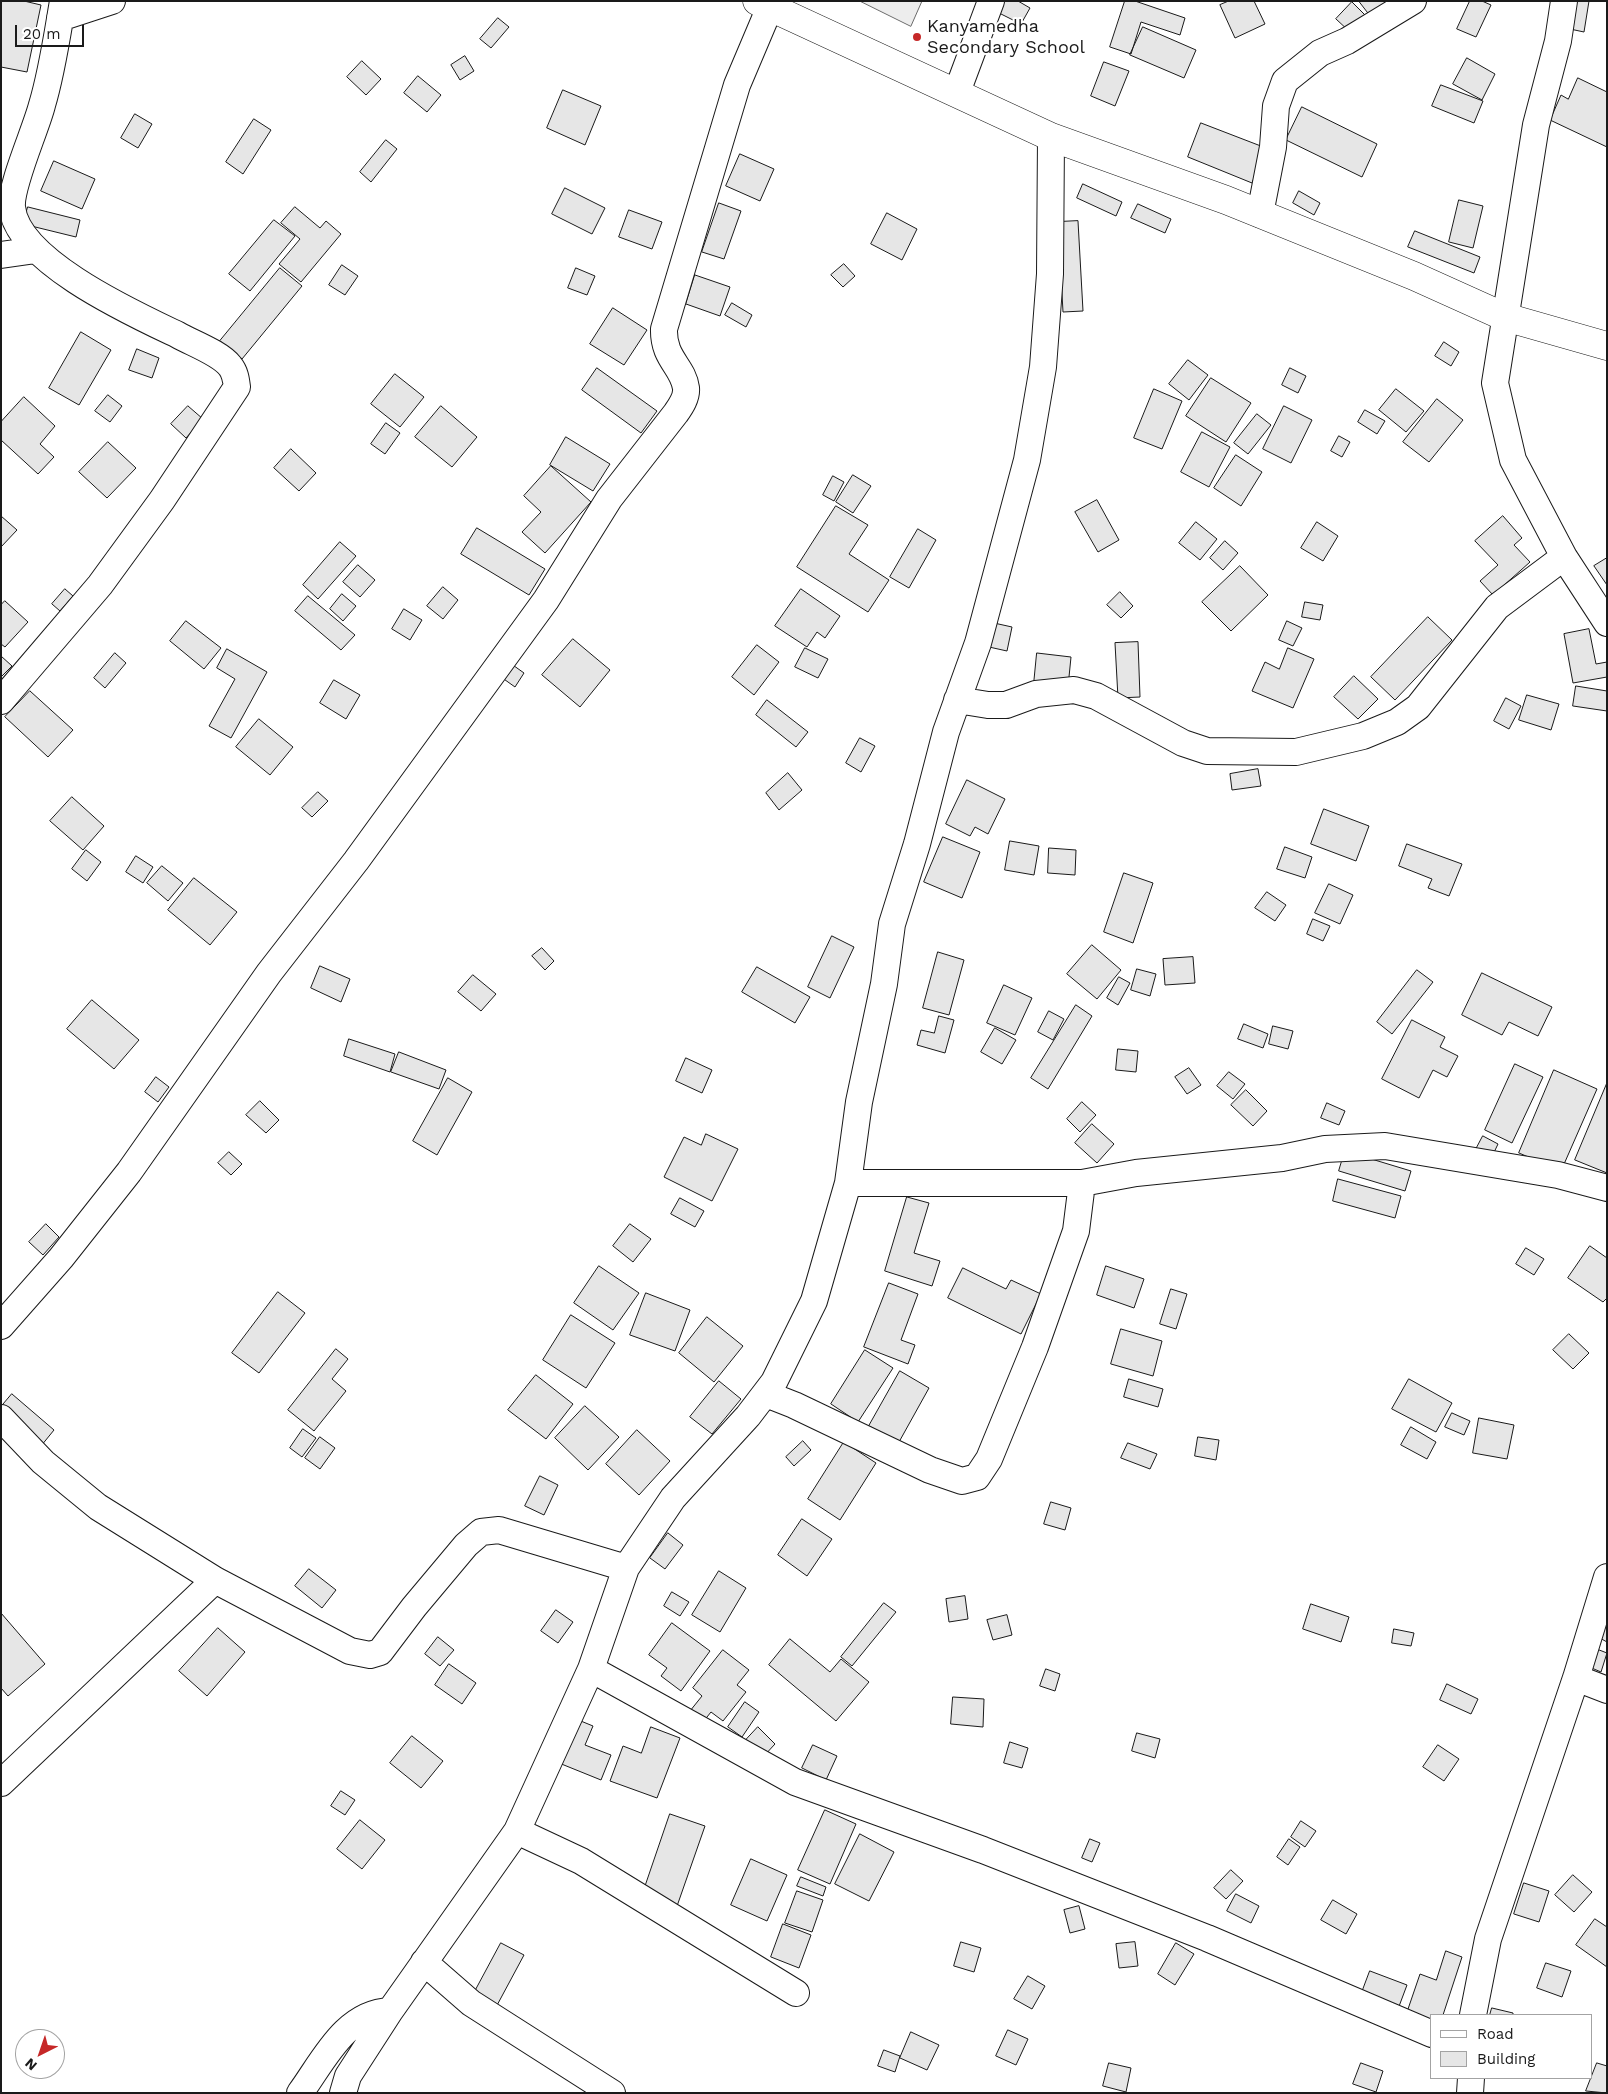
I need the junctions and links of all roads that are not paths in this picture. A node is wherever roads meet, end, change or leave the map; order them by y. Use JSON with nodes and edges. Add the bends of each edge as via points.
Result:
{"nodes":[{"id":1,"x":112,"y":1,"type":"edge"},
{"id":2,"x":990,"y":1,"type":"edge"},
{"id":3,"x":1412,"y":1,"type":"edge"},
{"id":4,"x":1564,"y":1,"type":"edge"},
{"id":5,"x":763,"y":4,"type":"edge"},
{"id":6,"x":62,"y":10,"type":"edge"},
{"id":7,"x":958,"y":92,"type":"junction"},
{"id":8,"x":1051,"y":137,"type":"junction"},
{"id":9,"x":1260,"y":214,"type":"junction"},
{"id":10,"x":7,"y":215,"type":"edge"},
{"id":11,"x":36,"y":250,"type":"junction"},
{"id":12,"x":1,"y":255,"type":"edge"},
{"id":13,"x":1505,"y":317,"type":"junction"},
{"id":14,"x":1607,"y":346,"type":"edge"},
{"id":15,"x":1564,"y":557,"type":"junction"},
{"id":16,"x":1607,"y":623,"type":"edge"},
{"id":17,"x":957,"y":700,"type":"junction"},
{"id":18,"x":1,"y":702,"type":"edge"},
{"id":19,"x":1082,"y":1183,"type":"junction"},
{"id":20,"x":848,"y":1184,"type":"junction"},
{"id":21,"x":1607,"y":1188,"type":"edge"},
{"id":22,"x":1,"y":1326,"type":"edge"},
{"id":23,"x":766,"y":1394,"type":"junction"},
{"id":24,"x":1,"y":1418,"type":"edge"},
{"id":25,"x":626,"y":1568,"type":"junction"},
{"id":26,"x":1607,"y":1577,"type":"edge"},
{"id":27,"x":215,"y":1580,"type":"junction"},
{"id":28,"x":591,"y":1669,"type":"junction"},
{"id":29,"x":1576,"y":1678,"type":"junction"},
{"id":30,"x":1607,"y":1690,"type":"edge"},
{"id":31,"x":1,"y":1783,"type":"edge"},
{"id":32,"x":517,"y":1831,"type":"junction"},
{"id":33,"x":424,"y":1962,"type":"junction"},
{"id":34,"x":796,"y":1993,"type":"dead end"},
{"id":35,"x":390,"y":2011,"type":"junction"},
{"id":36,"x":1473,"y":2014,"type":"edge"},
{"id":37,"x":1430,"y":2033,"type":"edge"},
{"id":38,"x":1471,"y":2079,"type":"edge"},
{"id":39,"x":300,"y":2093,"type":"edge"},
{"id":40,"x":343,"y":2093,"type":"edge"},
{"id":41,"x":612,"y":2093,"type":"edge"},
{"id":42,"x":1470,"y":2093,"type":"edge"}],
"edges":[{"from":1,"to":6,"type":"street"},
{"from":2,"to":7,"type":"street"},
{"from":3,"to":9,"type":"street","via":[[1347,41],[1320,53],[1285,81],[1276,106],[1273,147]]},
{"from":4,"to":13,"type":"street","via":[[1558,41],[1536,125]]},
{"from":5,"to":7,"type":"main road"},
{"from":5,"to":22,"type":"street","via":[[664,330],[663,343],[686,387],[685,398],[609,499],[546,600],[356,861],[269,973],[129,1172],[61,1258]]},
{"from":6,"to":10,"type":"street","via":[[43,103]]},
{"from":7,"to":8,"type":"main road"},
{"from":8,"to":9,"type":"main road"},
{"from":8,"to":17,"type":"street","via":[[1049,293],[1043,367],[1027,460],[978,644]]},
{"from":9,"to":13,"type":"main road","via":[[1414,276]]},
{"from":10,"to":11,"type":"street"},
{"from":11,"to":12,"type":"street"},
{"from":11,"to":18,"type":"street","via":[[66,274],[129,312],[229,364],[236,387],[162,500],[100,585]]},
{"from":13,"to":14,"type":"main road"},
{"from":13,"to":15,"type":"street","via":[[1495,383],[1502,419],[1513,460]]},
{"from":15,"to":16,"type":"street"},
{"from":15,"to":17,"type":"street","via":[[1497,607],[1418,707],[1397,722],[1363,736],[1296,752],[1207,751],[1183,743],[1096,696],[1074,690],[1036,694],[1006,705]]},
{"from":17,"to":20,"type":"street","via":[[892,924],[884,984],[859,1102]]},
{"from":19,"to":20,"type":"street"},
{"from":19,"to":21,"type":"street","via":[[1136,1173],[1282,1158],[1325,1149],[1385,1146],[1558,1175]]},
{"from":19,"to":23,"type":"street","via":[[1076,1231],[1038,1338],[989,1460],[976,1477],[962,1481],[930,1470]]},
{"from":20,"to":23,"type":"street","via":[[814,1301]]},
{"from":23,"to":25,"type":"street","via":[[674,1498]]},
{"from":24,"to":27,"type":"street","via":[[43,1462],[98,1507]]},
{"from":25,"to":27,"type":"street","via":[[499,1530],[481,1532],[419,1600],[380,1652],[370,1656],[350,1650]]},
{"from":25,"to":28,"type":"street"},
{"from":26,"to":29,"type":"street"},
{"from":27,"to":31,"type":"street"},
{"from":28,"to":32,"type":"street"},
{"from":28,"to":37,"type":"street","via":[[795,1782],[983,1850],[1198,1935]]},
{"from":29,"to":30,"type":"street"},
{"from":29,"to":36,"type":"street","via":[[1488,1939]]},
{"from":32,"to":33,"type":"street"},
{"from":32,"to":34,"type":"street","via":[[581,1861]]},
{"from":33,"to":35,"type":"street"},
{"from":33,"to":41,"type":"street","via":[[471,2003]]},
{"from":35,"to":39,"type":"street","via":[[362,2017],[346,2029]]},
{"from":35,"to":40,"type":"street","via":[[348,2076]]},
{"from":38,"to":42,"type":"street"}]}
